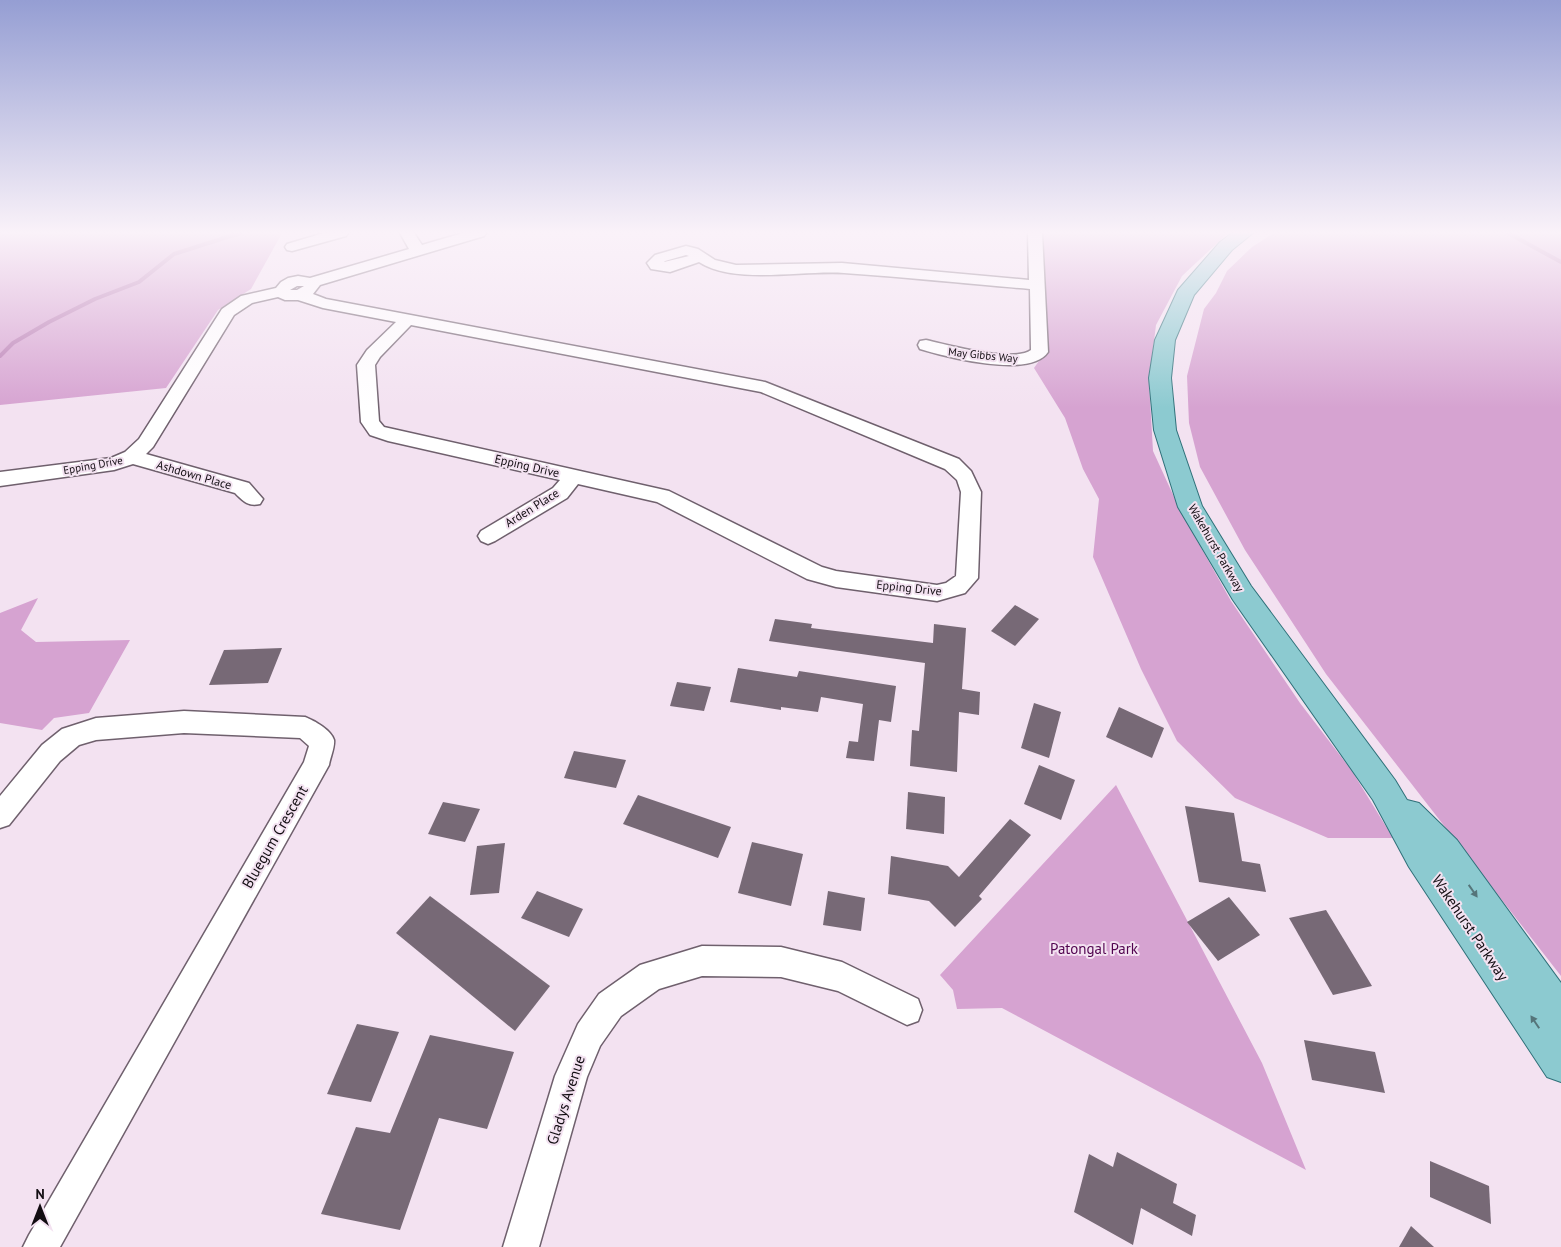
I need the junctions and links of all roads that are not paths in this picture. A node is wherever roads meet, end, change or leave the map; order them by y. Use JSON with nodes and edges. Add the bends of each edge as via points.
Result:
{"nodes":[{"id":1,"x":290,"y":291,"type":"edge"},
{"id":2,"x":299,"y":291,"type":"edge"},
{"id":3,"x":1036,"y":291,"type":"edge"},
{"id":4,"x":1187,"y":291,"type":"edge"},
{"id":5,"x":408,"y":319,"type":"junction"},
{"id":6,"x":926,"y":345,"type":"dead end"},
{"id":7,"x":132,"y":457,"type":"junction"},
{"id":8,"x":573,"y":477,"type":"junction"},
{"id":9,"x":0,"y":479,"type":"edge"},
{"id":10,"x":253,"y":499,"type":"dead end"},
{"id":11,"x":488,"y":536,"type":"dead end"},
{"id":12,"x":1384,"y":790,"type":"junction"},
{"id":13,"x":0,"y":816,"type":"edge"},
{"id":14,"x":907,"y":1010,"type":"dead end"},
{"id":15,"x":1561,"y":1014,"type":"edge"},
{"id":16,"x":1561,"y":1063,"type":"edge"},
{"id":17,"x":41,"y":1247,"type":"edge"},
{"id":18,"x":521,"y":1247,"type":"edge"}],
"edges":[{"from":1,"to":7,"type":"street","name":"Epping Drive","via":[[247,299],[228,312],[146,443]]},
{"from":2,"to":5,"type":"street","name":"Epping Drive","via":[[323,303]]},
{"from":3,"to":6,"type":"street","name":"May Gibbs Way","via":[[1040,352],[1032,358],[1018,360],[945,351]]},
{"from":4,"to":12,"type":"main road","name":"Wakehurst Parkway","via":[[1165,340],[1160,378],[1165,430],[1190,507],[1242,593]]},
{"from":5,"to":8,"type":"street","name":"Epping Drive","via":[[366,365],[370,422],[377,431]]},
{"from":5,"to":8,"type":"street","name":"Epping Drive","via":[[765,387],[952,464],[969,482],[971,492],[966,578],[960,587],[936,593],[836,579],[815,573],[662,496]]},
{"from":7,"to":9,"type":"street","name":"Epping Drive","via":[[114,464]]},
{"from":7,"to":10,"type":"street","name":"Ashdown Place","via":[[242,488]]},
{"from":8,"to":11,"type":"street","name":"Arden Place","via":[[560,493]]},
{"from":12,"to":15,"type":"main road","name":"Wakehurst Parkway","one_way":true,"via":[[1445,851]]},
{"from":16,"to":12,"type":"main road","name":"Wakehurst Parkway","one_way":true,"via":[[1421,856]]},
{"from":13,"to":17,"type":"street","name":"Bluegum Crescent","via":[[51,753],[71,737],[96,729],[184,722],[305,728],[322,742],[316,765]]},
{"from":14,"to":18,"type":"street","name":"Gladys Avenue","via":[[842,977],[781,962],[702,961],[651,976],[610,1006],[589,1035],[571,1076]]}]}
